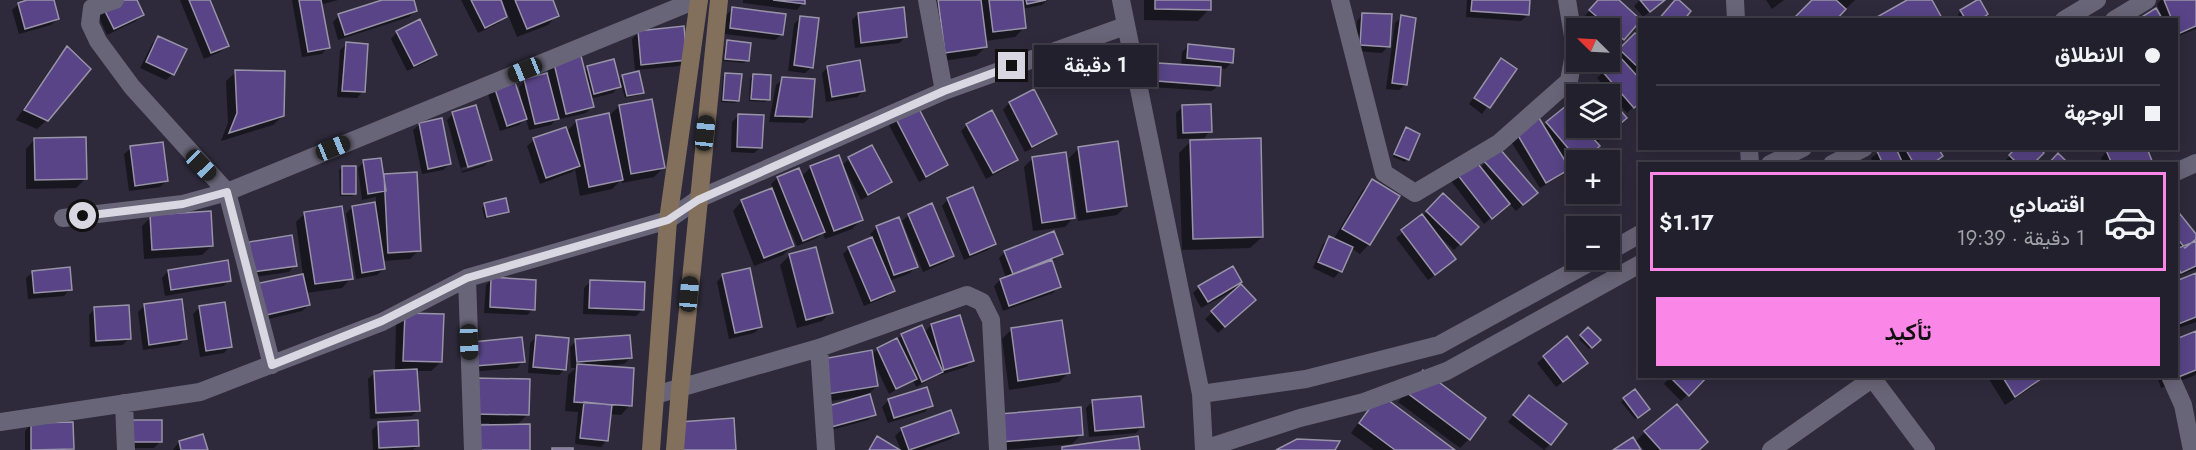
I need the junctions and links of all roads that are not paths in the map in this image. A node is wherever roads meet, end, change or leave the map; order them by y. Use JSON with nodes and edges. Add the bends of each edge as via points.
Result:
{"nodes":[{"id":1,"x":116,"y":0,"type":"edge"},
{"id":2,"x":697,"y":0,"type":"edge"},
{"id":3,"x":719,"y":0,"type":"edge"},
{"id":4,"x":927,"y":0,"type":"edge"},
{"id":5,"x":1121,"y":0,"type":"edge"},
{"id":6,"x":1340,"y":0,"type":"edge"},
{"id":7,"x":1567,"y":0,"type":"edge"},
{"id":8,"x":1735,"y":0,"type":"edge"},
{"id":9,"x":2097,"y":0,"type":"edge"},
{"id":10,"x":2147,"y":0,"type":"edge"},
{"id":11,"x":91,"y":4,"type":"edge"},
{"id":12,"x":1737,"y":18,"type":"edge"},
{"id":13,"x":2067,"y":18,"type":"edge"},
{"id":14,"x":2117,"y":18,"type":"edge"},
{"id":15,"x":1125,"y":26,"type":"junction"},
{"id":16,"x":944,"y":91,"type":"junction"},
{"id":17,"x":1799,"y":150,"type":"edge"},
{"id":18,"x":1860,"y":150,"type":"edge"},
{"id":19,"x":1774,"y":162,"type":"edge"},
{"id":20,"x":1836,"y":162,"type":"edge"},
{"id":21,"x":2196,"y":164,"type":"edge"},
{"id":22,"x":2178,"y":171,"type":"edge"},
{"id":23,"x":227,"y":192,"type":"junction"},
{"id":24,"x":698,"y":200,"type":"junction"},
{"id":25,"x":63,"y":218,"type":"dead end"},
{"id":26,"x":668,"y":220,"type":"junction"},
{"id":27,"x":1638,"y":235,"type":"edge"},
{"id":28,"x":1620,"y":245,"type":"edge"},
{"id":29,"x":1638,"y":265,"type":"edge"},
{"id":30,"x":1576,"y":270,"type":"edge"},
{"id":31,"x":467,"y":278,"type":"junction"},
{"id":32,"x":819,"y":348,"type":"junction"},
{"id":33,"x":272,"y":365,"type":"junction"},
{"id":34,"x":1874,"y":378,"type":"edge"},
{"id":35,"x":2171,"y":378,"type":"edge"},
{"id":36,"x":680,"y":389,"type":"junction"},
{"id":37,"x":1201,"y":394,"type":"junction"},
{"id":38,"x":655,"y":395,"type":"junction"},
{"id":39,"x":124,"y":404,"type":"junction"},
{"id":40,"x":2189,"y":404,"type":"edge"},
{"id":41,"x":0,"y":422,"type":"edge"},
{"id":42,"x":1204,"y":449,"type":"edge"},
{"id":43,"x":126,"y":450,"type":"edge"},
{"id":44,"x":473,"y":450,"type":"edge"},
{"id":45,"x":651,"y":450,"type":"edge"},
{"id":46,"x":675,"y":450,"type":"edge"},
{"id":47,"x":826,"y":450,"type":"edge"},
{"id":48,"x":998,"y":450,"type":"edge"},
{"id":49,"x":1771,"y":450,"type":"edge"},
{"id":50,"x":1926,"y":450,"type":"edge"},
{"id":51,"x":2192,"y":450,"type":"edge"}],
"edges":[{"from":1,"to":11,"type":"street"},
{"from":2,"to":23,"type":"street"},
{"from":2,"to":26,"type":"street"},
{"from":3,"to":24,"type":"street"},
{"from":4,"to":16,"type":"street"},
{"from":5,"to":15,"type":"street"},
{"from":6,"to":7,"type":"street","via":[[1383,173],[1415,193],[1499,143],[1569,81],[1575,48]]},
{"from":8,"to":12,"type":"street"},
{"from":9,"to":13,"type":"street"},
{"from":10,"to":14,"type":"street"},
{"from":11,"to":23,"type":"street","via":[[90,24],[98,41],[132,87]]},
{"from":15,"to":16,"type":"street"},
{"from":15,"to":37,"type":"street"},
{"from":16,"to":24,"type":"street"},
{"from":17,"to":19,"type":"street"},
{"from":18,"to":20,"type":"street"},
{"from":21,"to":22,"type":"street"},
{"from":23,"to":25,"type":"street","via":[[183,204]]},
{"from":23,"to":33,"type":"street"},
{"from":24,"to":26,"type":"street"},
{"from":24,"to":36,"type":"street"},
{"from":26,"to":31,"type":"street"},
{"from":26,"to":38,"type":"street"},
{"from":27,"to":28,"type":"street"},
{"from":29,"to":42,"type":"street","via":[[1447,371],[1365,402]]},
{"from":30,"to":37,"type":"street","via":[[1439,345],[1306,379]]},
{"from":31,"to":33,"type":"street","via":[[382,321]]},
{"from":31,"to":44,"type":"street"},
{"from":32,"to":36,"type":"street"},
{"from":32,"to":47,"type":"street"},
{"from":32,"to":48,"type":"street","via":[[967,295],[982,302],[991,320]]},
{"from":33,"to":39,"type":"street","via":[[200,392]]},
{"from":34,"to":49,"type":"street"},
{"from":34,"to":50,"type":"street"},
{"from":35,"to":40,"type":"street"},
{"from":36,"to":38,"type":"street"},
{"from":36,"to":46,"type":"street"},
{"from":37,"to":42,"type":"street"},
{"from":38,"to":45,"type":"street"},
{"from":39,"to":41,"type":"street"},
{"from":39,"to":43,"type":"street"},
{"from":40,"to":51,"type":"street"}]}
